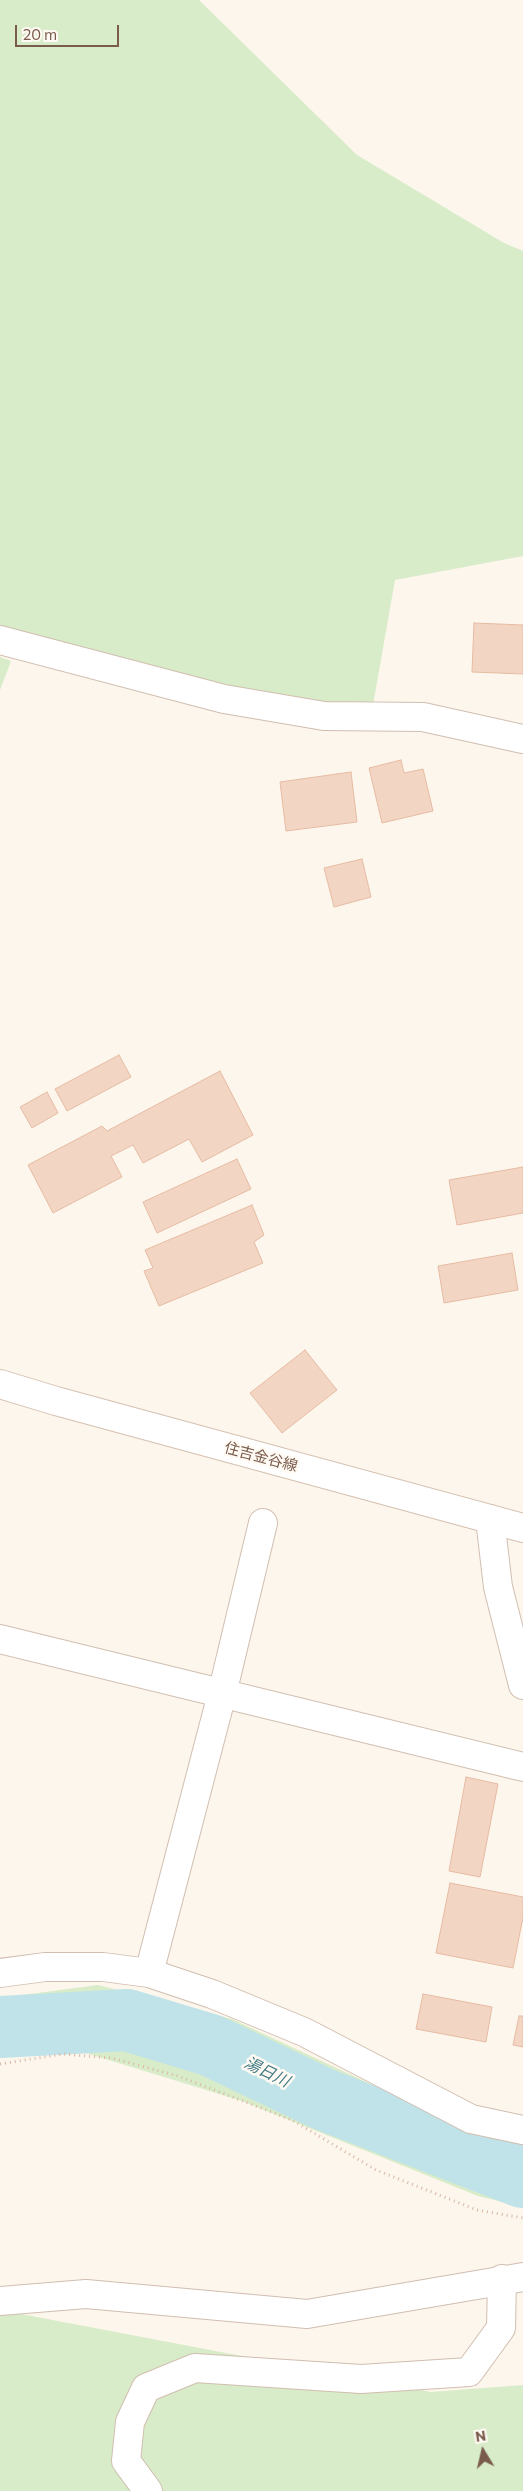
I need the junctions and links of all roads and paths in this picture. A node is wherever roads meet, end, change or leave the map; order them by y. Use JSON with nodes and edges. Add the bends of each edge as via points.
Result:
{"nodes":[{"id":1,"x":0,"y":640,"type":"edge"},
{"id":2,"x":523,"y":739,"type":"edge"},
{"id":3,"x":0,"y":1384,"type":"edge"},
{"id":4,"x":490,"y":1519,"type":"junction"},
{"id":5,"x":263,"y":1523,"type":"dead end"},
{"id":6,"x":523,"y":1528,"type":"edge"},
{"id":7,"x":0,"y":1639,"type":"edge"},
{"id":8,"x":523,"y":1685,"type":"edge"},
{"id":9,"x":222,"y":1694,"type":"junction"},
{"id":10,"x":523,"y":1766,"type":"edge"},
{"id":11,"x":0,"y":1973,"type":"edge"},
{"id":12,"x":149,"y":1973,"type":"junction"},
{"id":13,"x":0,"y":2064,"type":"edge"},
{"id":14,"x":523,"y":2130,"type":"edge"},
{"id":15,"x":523,"y":2218,"type":"edge"},
{"id":16,"x":512,"y":2278,"type":"edge"},
{"id":17,"x":0,"y":2301,"type":"edge"},
{"id":18,"x":148,"y":2491,"type":"edge"}],
"edges":[{"from":1,"to":2,"type":"street","via":[[224,699],[324,716],[423,717]]},
{"from":3,"to":4,"type":"street","name":"住吉金谷線"},
{"from":4,"to":6,"type":"street","name":"住吉金谷線"},
{"from":4,"to":8,"type":"street","via":[[498,1587]]},
{"from":5,"to":9,"type":"street"},
{"from":7,"to":9,"type":"street"},
{"from":9,"to":10,"type":"street"},
{"from":9,"to":12,"type":"street"},
{"from":11,"to":12,"type":"street","via":[[45,1967],[103,1967]]},
{"from":12,"to":14,"type":"street","via":[[212,1994],[304,2032],[471,2118]]},
{"from":13,"to":15,"type":"path","via":[[64,2054],[112,2058],[178,2076],[292,2120],[384,2173],[477,2210]]},
{"from":16,"to":17,"type":"street","via":[[307,2314],[86,2294]]},
{"from":16,"to":18,"type":"street","via":[[501,2328],[469,2372],[361,2379],[194,2368],[146,2388],[130,2422],[126,2461]]}]}
